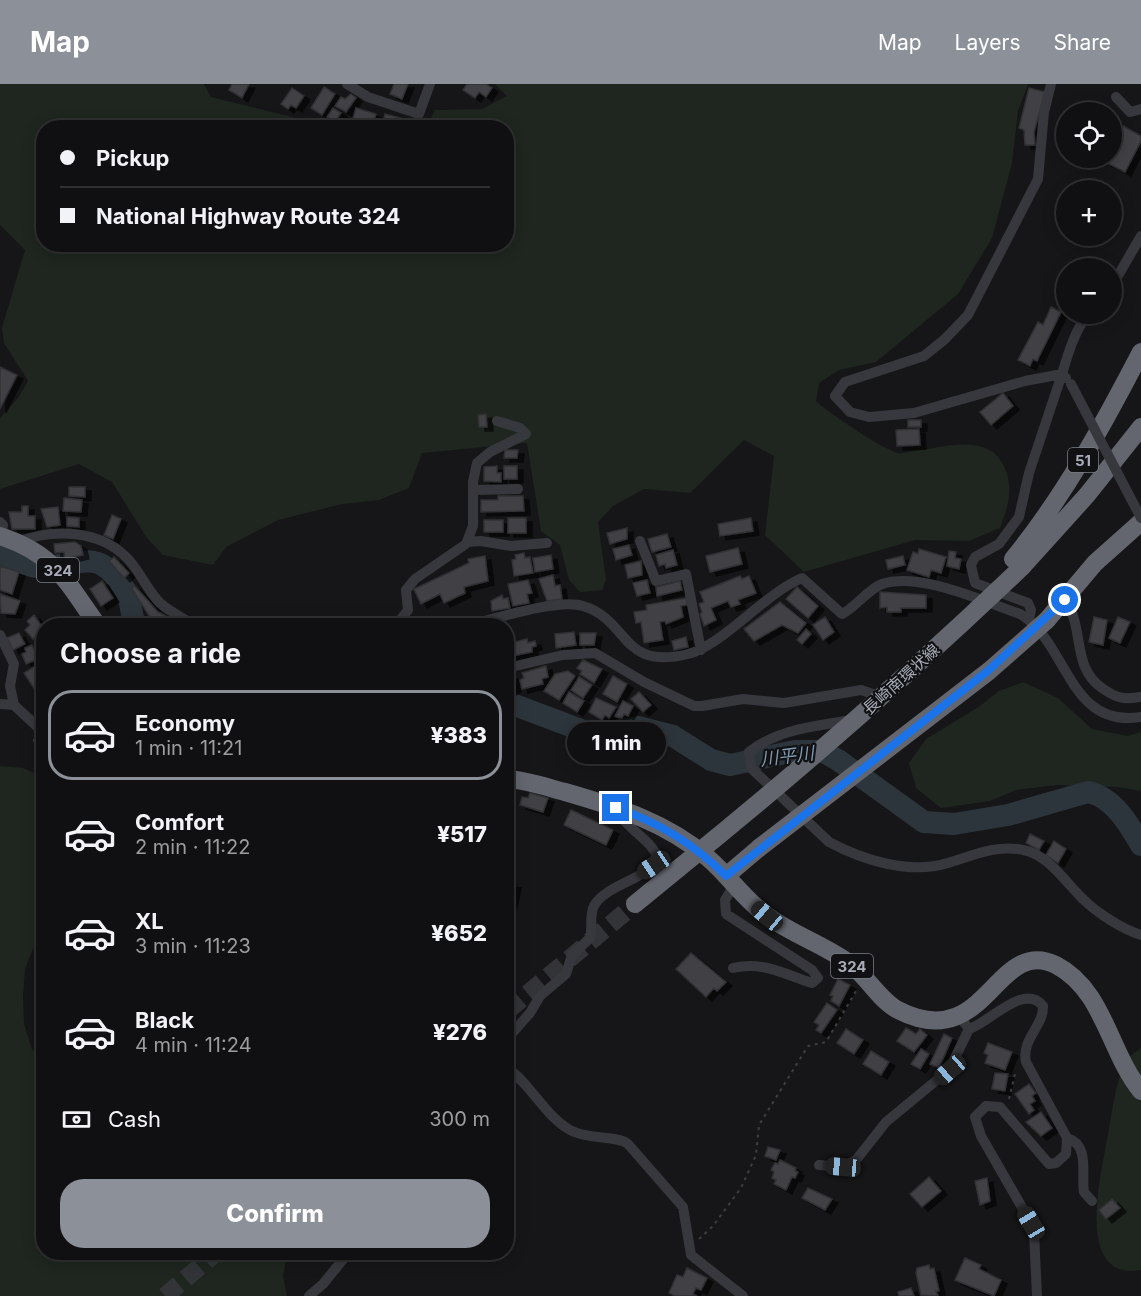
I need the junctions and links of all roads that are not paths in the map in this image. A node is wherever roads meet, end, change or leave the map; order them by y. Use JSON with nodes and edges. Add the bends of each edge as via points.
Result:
{"nodes":[{"id":1,"x":347,"y":84,"type":"edge"},
{"id":2,"x":430,"y":84,"type":"edge"},
{"id":3,"x":1051,"y":84,"type":"edge"},
{"id":4,"x":1116,"y":98,"type":"dead end"},
{"id":5,"x":1141,"y":109,"type":"edge"},
{"id":6,"x":1141,"y":236,"type":"edge"},
{"id":7,"x":1122,"y":269,"type":"edge"},
{"id":8,"x":1083,"y":324,"type":"edge"},
{"id":9,"x":1141,"y":352,"type":"edge"},
{"id":10,"x":1062,"y":374,"type":"junction"},
{"id":11,"x":497,"y":421,"type":"dead end"},
{"id":12,"x":1141,"y":427,"type":"edge"},
{"id":13,"x":1141,"y":436,"type":"edge"},
{"id":14,"x":518,"y":489,"type":"dead end"},
{"id":15,"x":473,"y":490,"type":"junction"},
{"id":16,"x":1141,"y":520,"type":"edge"},
{"id":17,"x":5,"y":534,"type":"edge"},
{"id":18,"x":640,"y":541,"type":"dead end"},
{"id":19,"x":467,"y":542,"type":"junction"},
{"id":20,"x":548,"y":543,"type":"dead end"},
{"id":21,"x":1038,"y":551,"type":"junction"},
{"id":22,"x":1017,"y":563,"type":"junction"},
{"id":23,"x":1065,"y":600,"type":"junction"},
{"id":24,"x":92,"y":618,"type":"edge"},
{"id":25,"x":183,"y":618,"type":"edge"},
{"id":26,"x":402,"y":618,"type":"edge"},
{"id":27,"x":500,"y":618,"type":"edge"},
{"id":28,"x":1038,"y":620,"type":"junction"},
{"id":29,"x":0,"y":635,"type":"edge"},
{"id":30,"x":701,"y":650,"type":"junction"},
{"id":31,"x":514,"y":666,"type":"edge"},
{"id":32,"x":1141,"y":697,"type":"edge"},
{"id":33,"x":0,"y":704,"type":"edge"},
{"id":34,"x":14,"y":705,"type":"junction"},
{"id":35,"x":1141,"y":717,"type":"edge"},
{"id":36,"x":36,"y":726,"type":"edge"},
{"id":37,"x":514,"y":781,"type":"edge"},
{"id":38,"x":616,"y":808,"type":"junction"},
{"id":39,"x":730,"y":880,"type":"junction"},
{"id":40,"x":635,"y":904,"type":"tunnel mouth"},
{"id":41,"x":1141,"y":935,"type":"edge"},
{"id":42,"x":733,"y":968,"type":"dead end"},
{"id":43,"x":964,"y":1022,"type":"junction"},
{"id":44,"x":514,"y":1031,"type":"edge"},
{"id":45,"x":514,"y":1075,"type":"edge"},
{"id":46,"x":1141,"y":1091,"type":"edge"},
{"id":47,"x":1066,"y":1138,"type":"junction"},
{"id":48,"x":819,"y":1164,"type":"dead end"},
{"id":49,"x":1092,"y":1201,"type":"dead end"},
{"id":50,"x":342,"y":1260,"type":"edge"},
{"id":51,"x":309,"y":1296,"type":"edge"},
{"id":52,"x":743,"y":1296,"type":"edge"},
{"id":53,"x":1036,"y":1296,"type":"edge"}],
"edges":[{"from":1,"to":2,"type":"street","via":[[368,97],[419,114]]},
{"from":3,"to":10,"type":"street","via":[[1044,112],[1038,179],[968,315],[924,356],[845,382],[836,396],[850,412],[868,417],[914,413]]},
{"from":4,"to":5,"type":"street","via":[[1130,112]]},
{"from":6,"to":7,"type":"street"},
{"from":8,"to":10,"type":"street"},
{"from":9,"to":22,"type":"highway","number":"51","via":[[1072,478]]},
{"from":10,"to":16,"type":"street","bridge":true,"via":[[1071,384]]},
{"from":10,"to":28,"type":"street","via":[[1029,473],[1019,517],[999,544],[975,557],[971,565],[975,583],[1028,603]]},
{"from":11,"to":15,"type":"street","via":[[520,428],[526,434],[480,459],[474,470]]},
{"from":12,"to":21,"type":"highway","number":"51"},
{"from":13,"to":21,"type":"highway","number":"51","via":[[1091,497]]},
{"from":14,"to":15,"type":"street"},
{"from":15,"to":19,"type":"street","via":[[473,526]]},
{"from":16,"to":23,"type":"highway","via":[[1095,563]]},
{"from":17,"to":24,"type":"highway","number":"324","via":[[51,561]]},
{"from":17,"to":25,"type":"street","via":[[92,537],[108,543],[128,560],[161,604]]},
{"from":18,"to":30,"type":"street","via":[[656,581],[686,574]]},
{"from":19,"to":20,"type":"street","via":[[511,546]]},
{"from":19,"to":26,"type":"street","via":[[415,579],[406,590],[408,610]]},
{"from":21,"to":22,"type":"highway","number":"51"},
{"from":22,"to":40,"type":"highway","name":"長崎南環状線","number":"51","bridge":true,"via":[[894,687],[789,779]]},
{"from":23,"to":28,"type":"highway"},
{"from":23,"to":32,"type":"street","via":[[1073,611],[1086,671],[1097,685],[1116,698]]},
{"from":27,"to":30,"type":"street","via":[[564,603],[582,605],[594,610],[646,655],[672,657]]},
{"from":28,"to":30,"type":"street","via":[[953,591],[911,582],[881,584],[855,608],[842,614],[802,578]]},
{"from":28,"to":35,"type":"street","via":[[1086,702],[1108,715]]},
{"from":28,"to":39,"type":"highway","bridge":true,"via":[[989,670],[759,848]]},
{"from":29,"to":34,"type":"street","via":[[14,664],[10,686]]},
{"from":31,"to":41,"type":"street","via":[[563,655],[595,653],[694,706],[743,699],[784,703],[848,690],[873,694],[877,707],[866,717],[789,730],[766,739],[749,752],[751,768],[828,842],[842,849],[875,860],[925,868],[1009,848],[1027,850],[1045,861],[1085,901]]},
{"from":33,"to":34,"type":"street"},
{"from":34,"to":36,"type":"street"},
{"from":37,"to":38,"type":"highway","number":"324"},
{"from":38,"to":39,"type":"highway","number":"324","via":[[678,835]]},
{"from":38,"to":44,"type":"street","via":[[621,820],[657,851],[658,860],[593,906],[590,938],[572,955],[570,970],[540,996]]},
{"from":39,"to":42,"type":"street","via":[[726,914],[812,970],[818,978],[812,983],[761,965]]},
{"from":39,"to":43,"type":"highway","number":"324","via":[[767,916],[850,963],[895,1008],[915,1018]]},
{"from":43,"to":46,"type":"highway","number":"324","via":[[1013,967],[1039,960],[1053,964],[1084,987]]},
{"from":43,"to":47,"type":"street","via":[[1021,998],[1040,1002],[1043,1014],[1024,1054]]},
{"from":43,"to":48,"type":"street","via":[[950,1070],[886,1122],[856,1160],[843,1167]]},
{"from":45,"to":52,"type":"street","via":[[570,1131],[628,1144],[683,1207],[688,1247],[695,1258]]},
{"from":47,"to":49,"type":"street","via":[[1080,1145],[1084,1192]]},
{"from":47,"to":53,"type":"street","via":[[1066,1154],[1049,1164],[1006,1111],[986,1106],[975,1121],[1031,1223]]},
{"from":50,"to":51,"type":"street"}]}
